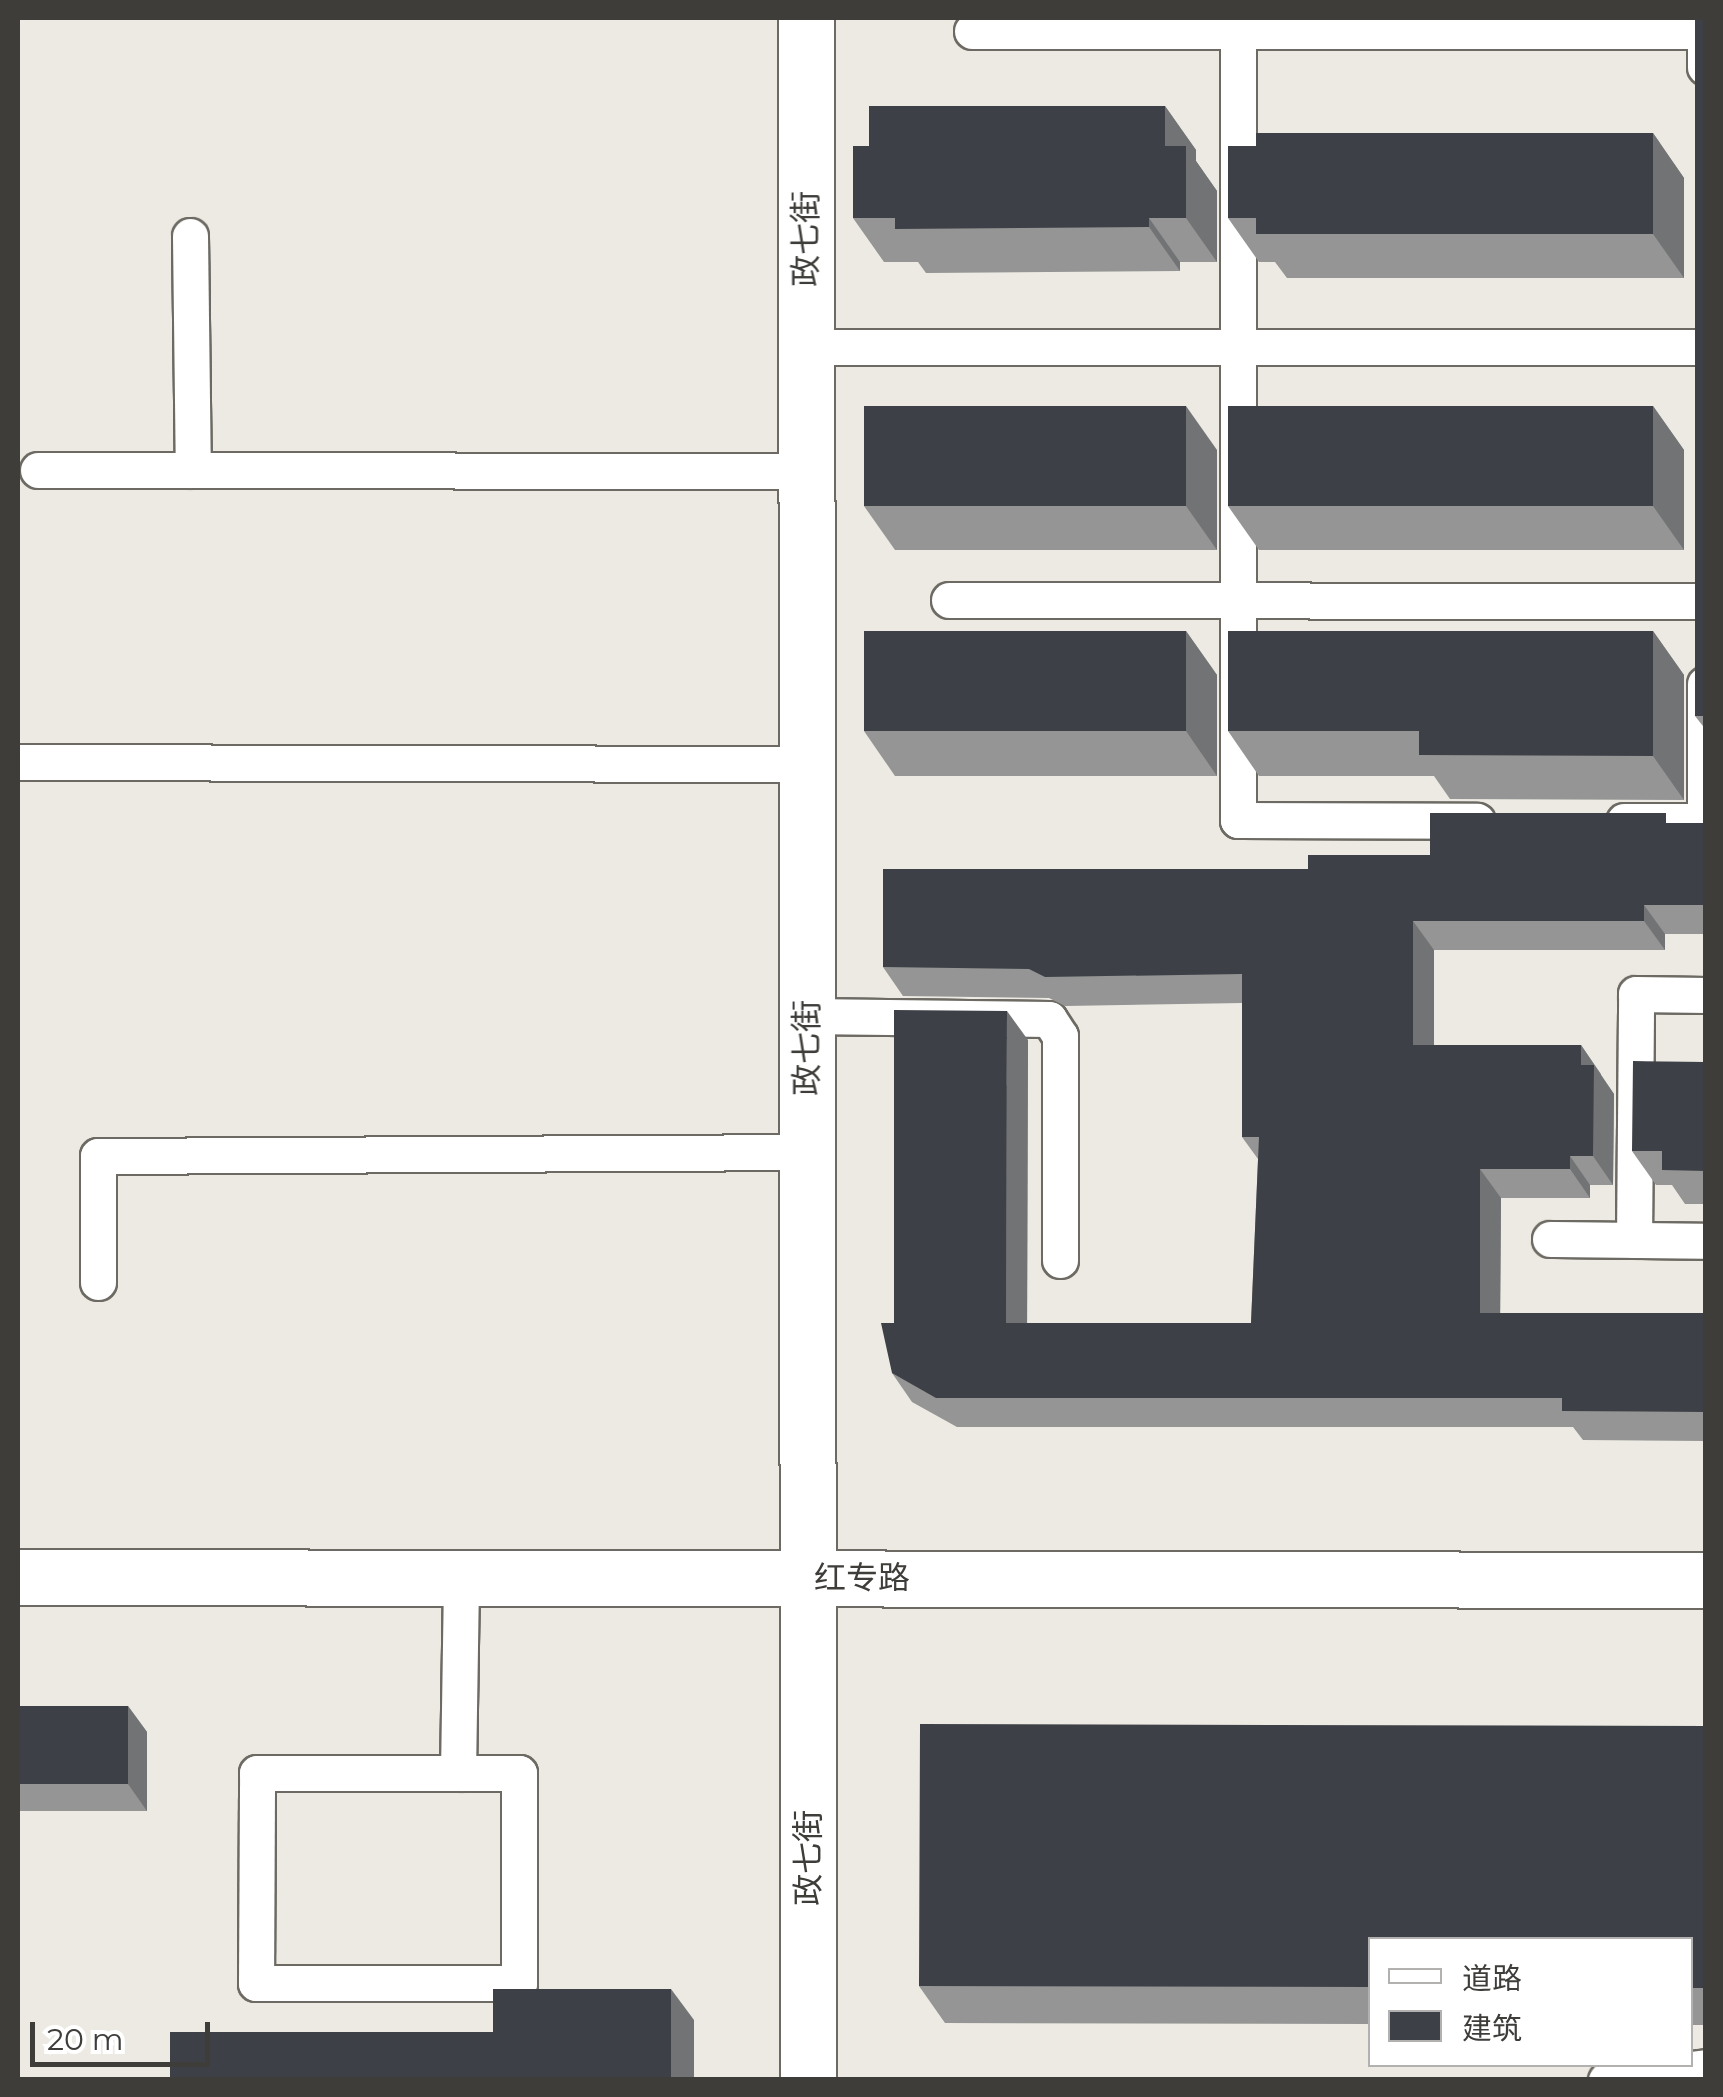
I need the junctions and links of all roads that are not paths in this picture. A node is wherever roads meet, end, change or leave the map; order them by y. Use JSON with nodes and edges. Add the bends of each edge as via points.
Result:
{"nodes":[{"id":1,"x":806,"y":18,"type":"edge"},
{"id":2,"x":972,"y":31,"type":"dead end"},
{"id":3,"x":1238,"y":31,"type":"junction"},
{"id":4,"x":1705,"y":110,"type":"edge"},
{"id":5,"x":190,"y":236,"type":"dead end"},
{"id":6,"x":1705,"y":308,"type":"edge"},
{"id":7,"x":806,"y":347,"type":"junction"},
{"id":8,"x":1238,"y":347,"type":"junction"},
{"id":9,"x":1705,"y":347,"type":"edge"},
{"id":10,"x":1705,"y":386,"type":"edge"},
{"id":11,"x":38,"y":470,"type":"dead end"},
{"id":12,"x":193,"y":470,"type":"junction"},
{"id":13,"x":806,"y":471,"type":"junction"},
{"id":14,"x":1705,"y":562,"type":"edge"},
{"id":15,"x":950,"y":600,"type":"dead end"},
{"id":16,"x":1238,"y":601,"type":"junction"},
{"id":17,"x":1705,"y":601,"type":"edge"},
{"id":18,"x":1705,"y":638,"type":"edge"},
{"id":19,"x":1705,"y":656,"type":"edge"},
{"id":20,"x":18,"y":762,"type":"edge"},
{"id":21,"x":807,"y":764,"type":"junction"},
{"id":22,"x":1510,"y":821,"type":"edge"},
{"id":23,"x":1588,"y":821,"type":"edge"},
{"id":24,"x":1706,"y":994,"type":"edge"},
{"id":25,"x":807,"y":1016,"type":"junction"},
{"id":26,"x":807,"y":1152,"type":"junction"},
{"id":27,"x":1550,"y":1239,"type":"dead end"},
{"id":28,"x":1634,"y":1240,"type":"junction"},
{"id":29,"x":1706,"y":1241,"type":"edge"},
{"id":30,"x":1060,"y":1260,"type":"dead end"},
{"id":31,"x":98,"y":1282,"type":"dead end"},
{"id":32,"x":18,"y":1577,"type":"edge"},
{"id":33,"x":461,"y":1578,"type":"junction"},
{"id":34,"x":808,"y":1578,"type":"junction"},
{"id":35,"x":1706,"y":1580,"type":"edge"},
{"id":36,"x":458,"y":1773,"type":"junction"},
{"id":37,"x":1706,"y":2067,"type":"edge"},
{"id":38,"x":808,"y":2080,"type":"edge"},
{"id":39,"x":1606,"y":2080,"type":"edge"}],
"edges":[{"from":1,"to":7,"type":"street","name":"政七街"},
{"from":2,"to":3,"type":"lane"},
{"from":3,"to":4,"type":"lane","via":[[1705,31]]},
{"from":3,"to":8,"type":"lane"},
{"from":5,"to":12,"type":"lane"},
{"from":6,"to":9,"type":"lane"},
{"from":7,"to":8,"type":"lane"},
{"from":7,"to":13,"type":"street","name":"政七街"},
{"from":8,"to":9,"type":"lane"},
{"from":8,"to":16,"type":"lane"},
{"from":9,"to":10,"type":"lane"},
{"from":11,"to":12,"type":"lane"},
{"from":12,"to":13,"type":"lane"},
{"from":13,"to":21,"type":"street","name":"政七街"},
{"from":14,"to":17,"type":"lane"},
{"from":15,"to":16,"type":"lane"},
{"from":16,"to":17,"type":"lane"},
{"from":16,"to":22,"type":"lane","via":[[1238,820]]},
{"from":17,"to":18,"type":"lane"},
{"from":19,"to":23,"type":"lane","via":[[1705,822]]},
{"from":20,"to":21,"type":"lane"},
{"from":21,"to":25,"type":"street","name":"政七街"},
{"from":24,"to":28,"type":"lane","via":[[1636,994]]},
{"from":25,"to":26,"type":"street","name":"政七街"},
{"from":25,"to":30,"type":"lane","via":[[1049,1019],[1060,1036]]},
{"from":26,"to":31,"type":"lane","via":[[98,1156]]},
{"from":26,"to":34,"type":"street","name":"政七街"},
{"from":27,"to":28,"type":"lane"},
{"from":28,"to":29,"type":"lane"},
{"from":32,"to":33,"type":"street","name":"红专路"},
{"from":33,"to":34,"type":"street","name":"红专路"},
{"from":33,"to":36,"type":"lane"},
{"from":34,"to":35,"type":"street","name":"红专路"},
{"from":34,"to":38,"type":"street","name":"政七街"},
{"from":36,"to":36,"type":"lane","via":[[257,1773],[256,1982],[519,1982],[519,1773]]},
{"from":37,"to":39,"type":"lane"}]}
